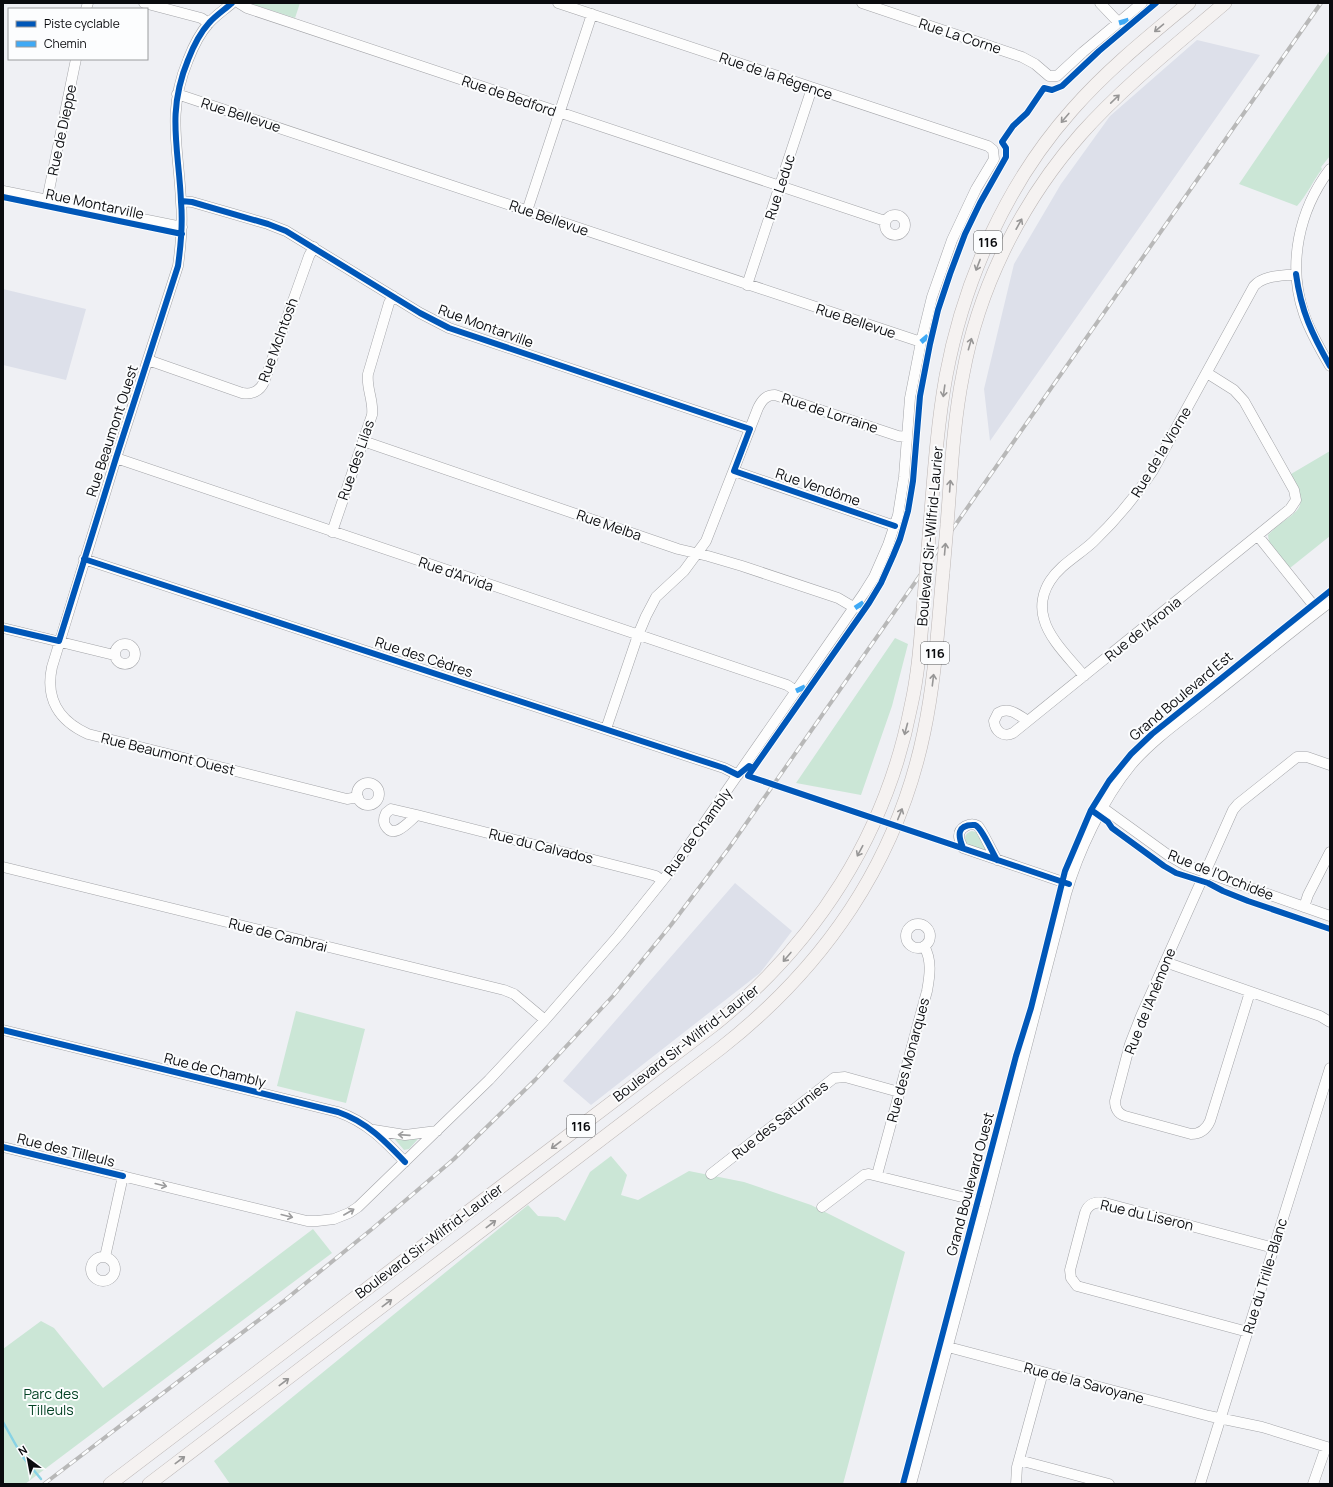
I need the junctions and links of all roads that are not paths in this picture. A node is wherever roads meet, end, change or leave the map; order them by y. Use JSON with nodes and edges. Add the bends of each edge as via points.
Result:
{"nodes":[{"id":1,"x":144,"y":3,"type":"edge"},
{"id":2,"x":232,"y":3,"type":"edge"},
{"id":3,"x":239,"y":3,"type":"edge"},
{"id":4,"x":558,"y":3,"type":"edge"},
{"id":5,"x":862,"y":3,"type":"edge"},
{"id":6,"x":1100,"y":3,"type":"edge"},
{"id":7,"x":1142,"y":3,"type":"edge"},
{"id":8,"x":1189,"y":3,"type":"edge"},
{"id":9,"x":1225,"y":3,"type":"edge"},
{"id":10,"x":592,"y":14,"type":"junction"},
{"id":11,"x":209,"y":23,"type":"junction"},
{"id":12,"x":1119,"y":23,"type":"junction"},
{"id":13,"x":76,"y":60,"type":"edge"},
{"id":14,"x":812,"y":88,"type":"junction"},
{"id":15,"x":177,"y":94,"type":"junction"},
{"id":16,"x":560,"y":113,"type":"junction"},
{"id":17,"x":993,"y":150,"type":"joint"},
{"id":18,"x":1330,"y":169,"type":"edge"},
{"id":19,"x":780,"y":186,"type":"junction"},
{"id":20,"x":3,"y":191,"type":"edge"},
{"id":21,"x":47,"y":200,"type":"junction"},
{"id":22,"x":182,"y":201,"type":"junction"},
{"id":23,"x":527,"y":211,"type":"junction"},
{"id":24,"x":885,"y":221,"type":"dead end"},
{"id":25,"x":182,"y":227,"type":"junction"},
{"id":26,"x":314,"y":247,"type":"junction"},
{"id":27,"x":1296,"y":274,"type":"junction"},
{"id":28,"x":747,"y":285,"type":"junction"},
{"id":29,"x":393,"y":296,"type":"junction"},
{"id":30,"x":921,"y":342,"type":"junction"},
{"id":31,"x":148,"y":360,"type":"junction"},
{"id":32,"x":1330,"y":366,"type":"edge"},
{"id":33,"x":1207,"y":373,"type":"junction"},
{"id":34,"x":750,"y":429,"type":"junction"},
{"id":35,"x":907,"y":437,"type":"junction"},
{"id":36,"x":363,"y":441,"type":"junction"},
{"id":37,"x":116,"y":458,"type":"junction"},
{"id":38,"x":734,"y":471,"type":"junction"},
{"id":39,"x":895,"y":526,"type":"junction"},
{"id":40,"x":332,"y":532,"type":"junction"},
{"id":41,"x":1258,"y":536,"type":"junction"},
{"id":42,"x":697,"y":554,"type":"junction"},
{"id":43,"x":84,"y":559,"type":"junction"},
{"id":44,"x":1330,"y":602,"type":"edge"},
{"id":45,"x":855,"y":608,"type":"junction"},
{"id":46,"x":1318,"y":611,"type":"junction"},
{"id":47,"x":3,"y":628,"type":"edge"},
{"id":48,"x":638,"y":635,"type":"junction"},
{"id":49,"x":60,"y":642,"type":"junction"},
{"id":50,"x":114,"y":655,"type":"dead end"},
{"id":51,"x":1084,"y":676,"type":"junction"},
{"id":52,"x":796,"y":691,"type":"junction"},
{"id":53,"x":1028,"y":721,"type":"dead end"},
{"id":54,"x":606,"y":729,"type":"junction"},
{"id":55,"x":1330,"y":765,"type":"edge"},
{"id":56,"x":738,"y":775,"type":"junction"},
{"id":57,"x":358,"y":797,"type":"dead end"},
{"id":58,"x":1103,"y":808,"type":"junction"},
{"id":59,"x":417,"y":815,"type":"dead end"},
{"id":60,"x":1330,"y":852,"type":"edge"},
{"id":61,"x":997,"y":860,"type":"dead end"},
{"id":62,"x":3,"y":867,"type":"edge"},
{"id":63,"x":1205,"y":873,"type":"junction"},
{"id":64,"x":662,"y":881,"type":"junction"},
{"id":65,"x":1069,"y":884,"type":"junction"},
{"id":66,"x":1304,"y":907,"type":"junction"},
{"id":67,"x":1330,"y":916,"type":"edge"},
{"id":68,"x":924,"y":946,"type":"dead end"},
{"id":69,"x":1165,"y":962,"type":"junction"},
{"id":70,"x":1250,"y":992,"type":"junction"},
{"id":71,"x":545,"y":1020,"type":"junction"},
{"id":72,"x":1330,"y":1022,"type":"edge"},
{"id":73,"x":3,"y":1030,"type":"edge"},
{"id":74,"x":1330,"y":1068,"type":"edge"},
{"id":75,"x":899,"y":1092,"type":"junction"},
{"id":76,"x":372,"y":1130,"type":"junction"},
{"id":77,"x":437,"y":1131,"type":"junction"},
{"id":78,"x":3,"y":1147,"type":"edge"},
{"id":79,"x":405,"y":1162,"type":"junction"},
{"id":80,"x":710,"y":1174,"type":"dead end"},
{"id":81,"x":877,"y":1175,"type":"junction"},
{"id":82,"x":123,"y":1176,"type":"junction"},
{"id":83,"x":986,"y":1203,"type":"junction"},
{"id":84,"x":822,"y":1207,"type":"dead end"},
{"id":85,"x":1274,"y":1248,"type":"junction"},
{"id":86,"x":105,"y":1257,"type":"dead end"},
{"id":87,"x":1248,"y":1332,"type":"junction"},
{"id":88,"x":948,"y":1347,"type":"junction"},
{"id":89,"x":1043,"y":1372,"type":"junction"},
{"id":90,"x":1220,"y":1419,"type":"junction"},
{"id":91,"x":1328,"y":1447,"type":"edge"},
{"id":92,"x":1019,"y":1460,"type":"junction"},
{"id":93,"x":110,"y":1484,"type":"edge"},
{"id":94,"x":149,"y":1484,"type":"edge"},
{"id":95,"x":911,"y":1484,"type":"edge"},
{"id":96,"x":1016,"y":1484,"type":"edge"},
{"id":97,"x":1109,"y":1484,"type":"edge"},
{"id":98,"x":1200,"y":1484,"type":"edge"},
{"id":99,"x":1314,"y":1484,"type":"edge"}],
"edges":[{"from":1,"to":11,"type":"street","via":[[201,18]]},
{"from":2,"to":11,"type":"street","name":"Rue Beaumont Ouest"},
{"from":3,"to":16,"type":"street","name":"Rue de Bedford","via":[[247,8]]},
{"from":4,"to":10,"type":"street","name":"Rue de la Régence"},
{"from":5,"to":12,"type":"street","name":"Rue La Corne","via":[[1022,56],[1049,76],[1055,77]]},
{"from":6,"to":12,"type":"street"},
{"from":7,"to":12,"type":"street"},
{"from":8,"to":93,"type":"main road","name":"Boulevard Sir-Wilfrid-Laurier","number":"116","one_way":true,"bridge":true,"via":[[1097,83],[1064,119],[1024,175],[979,262],[962,309],[946,376],[938,433],[912,706],[886,793],[862,847],[817,920],[781,964],[715,1024]]},
{"from":94,"to":9,"type":"main road","name":"Boulevard Sir-Wilfrid-Laurier","number":"116","one_way":true,"bridge":true,"via":[[721,1048],[766,1011],[804,971],[836,931],[864,889],[884,850],[917,762],[928,715],[934,671],[957,413],[963,372],[980,311],[995,270],[1036,194],[1081,135],[1129,86]]},
{"from":10,"to":14,"type":"street","name":"Rue de la Régence"},
{"from":10,"to":16,"type":"street"},
{"from":11,"to":15,"type":"street","name":"Rue Beaumont Ouest","via":[[193,48]]},
{"from":13,"to":21,"type":"street","name":"Rue de Dieppe"},
{"from":14,"to":17,"type":"street","name":"Rue de la Régence","via":[[988,146]]},
{"from":14,"to":19,"type":"street","name":"Rue Leduc"},
{"from":15,"to":22,"type":"street","name":"Rue Beaumont Ouest","via":[[175,132]]},
{"from":15,"to":23,"type":"street","name":"Rue Bellevue"},
{"from":16,"to":19,"type":"street","name":"Rue de Bedford"},
{"from":16,"to":23,"type":"street"},
{"from":17,"to":30,"type":"street","name":"Rue de Chambly","via":[[993,161],[970,201],[947,253],[932,297]]},
{"from":18,"to":27,"type":"street","via":[[1315,190],[1306,212],[1299,238]]},
{"from":19,"to":24,"type":"street","name":"Rue de Bedford"},
{"from":19,"to":28,"type":"street","name":"Rue Leduc"},
{"from":20,"to":21,"type":"street","name":"Rue Montarville"},
{"from":21,"to":25,"type":"street","name":"Rue Montarville"},
{"from":22,"to":25,"type":"street","name":"Rue Beaumont Ouest"},
{"from":22,"to":26,"type":"street","name":"Rue Montarville","via":[[274,226]]},
{"from":23,"to":28,"type":"street","name":"Rue Bellevue"},
{"from":25,"to":31,"type":"street","name":"Rue Beaumont Ouest","via":[[178,266]]},
{"from":26,"to":29,"type":"street","name":"Rue Montarville"},
{"from":26,"to":31,"type":"street","name":"Rue McIntosh","via":[[264,382],[258,391],[242,393]]},
{"from":27,"to":32,"type":"street","via":[[1304,314]]},
{"from":27,"to":33,"type":"street","name":"Rue de la Viorne","via":[[1266,278],[1256,284]]},
{"from":28,"to":30,"type":"street","name":"Rue Bellevue"},
{"from":29,"to":34,"type":"street","name":"Rue Montarville","via":[[449,328]]},
{"from":29,"to":36,"type":"street","name":"Rue des Lilas","via":[[368,374],[372,412]]},
{"from":30,"to":35,"type":"street","name":"Rue de Chambly","via":[[910,398]]},
{"from":31,"to":37,"type":"street","name":"Rue Beaumont Ouest"},
{"from":33,"to":41,"type":"street","name":"Rue de l'Aronia","via":[[1242,398],[1295,492],[1296,500],[1292,507]]},
{"from":33,"to":51,"type":"street","name":"Rue de la Viorne","via":[[1141,488],[1111,524],[1057,572],[1046,588],[1042,606],[1046,625]]},
{"from":34,"to":35,"type":"street","name":"Rue de Lorraine","via":[[761,401],[773,395]]},
{"from":34,"to":38,"type":"street","name":"Rue de Lorraine"},
{"from":35,"to":39,"type":"street","name":"Rue de Chambly","via":[[903,486]]},
{"from":36,"to":40,"type":"street","name":"Rue des Lilas"},
{"from":36,"to":42,"type":"street","name":"Rue Melba"},
{"from":37,"to":40,"type":"street","name":"Rue d'Arvida"},
{"from":37,"to":43,"type":"street","name":"Rue Beaumont Ouest"},
{"from":38,"to":39,"type":"street","name":"Rue Vendôme"},
{"from":38,"to":42,"type":"street","name":"Rue de Lorraine","via":[[706,541]]},
{"from":39,"to":45,"type":"street","name":"Rue de Chambly","via":[[874,577]]},
{"from":40,"to":48,"type":"street","name":"Rue d'Arvida"},
{"from":41,"to":46,"type":"street"},
{"from":41,"to":51,"type":"street","name":"Rue de l'Aronia"},
{"from":42,"to":45,"type":"street","name":"Rue Melba","via":[[838,598]]},
{"from":42,"to":48,"type":"street","name":"Rue de Lorraine","via":[[684,571],[656,597]]},
{"from":43,"to":49,"type":"street","name":"Rue Beaumont Ouest"},
{"from":43,"to":54,"type":"street","name":"Rue des Cèdres"},
{"from":44,"to":46,"type":"street","name":"Grand Boulevard Est"},
{"from":45,"to":52,"type":"street","name":"Rue de Chambly"},
{"from":46,"to":58,"type":"street","name":"Grand Boulevard Est","via":[[1148,749],[1122,776]]},
{"from":47,"to":49,"type":"street"},
{"from":48,"to":52,"type":"street","name":"Rue d'Arvida","via":[[787,685]]},
{"from":48,"to":54,"type":"street","name":"Rue de Lorraine"},
{"from":49,"to":50,"type":"street"},
{"from":49,"to":57,"type":"street","name":"Rue Beaumont Ouest","via":[[51,670],[51,692],[60,714],[79,729],[94,736],[347,799]]},
{"from":51,"to":53,"type":"street","name":"Rue de l'Aronia"},
{"from":52,"to":56,"type":"street","name":"Rue de Chambly"},
{"from":54,"to":56,"type":"street","name":"Rue des Cèdres","via":[[724,768]]},
{"from":55,"to":63,"type":"street","name":"Rue de l'Anémone","via":[[1308,757],[1297,757],[1238,804]]},
{"from":56,"to":64,"type":"street","name":"Rue de Chambly"},
{"from":58,"to":63,"type":"street","name":"Rue de l'Orchidée","via":[[1174,859]]},
{"from":58,"to":65,"type":"street","name":"Grand Boulevard Est"},
{"from":59,"to":64,"type":"street","name":"Rue du Calvados","via":[[649,874]]},
{"from":60,"to":66,"type":"street"},
{"from":61,"to":65,"type":"street"},
{"from":62,"to":71,"type":"street","name":"Rue de Cambrai","via":[[504,990],[518,997]]},
{"from":63,"to":66,"type":"street","name":"Rue de l'Orchidée"},
{"from":63,"to":69,"type":"street","name":"Rue de l'Anémone"},
{"from":64,"to":71,"type":"street","name":"Rue de Chambly"},
{"from":65,"to":83,"type":"street","name":"Grand Boulevard Ouest"},
{"from":66,"to":67,"type":"street","name":"Rue de l'Orchidée"},
{"from":68,"to":75,"type":"street","name":"Rue des Monarques","via":[[930,960],[928,983]]},
{"from":69,"to":70,"type":"street"},
{"from":69,"to":70,"type":"street","name":"Rue de l'Anémone","via":[[1133,1036],[1116,1094],[1116,1108],[1125,1116],[1191,1134],[1206,1129]]},
{"from":70,"to":72,"type":"street","via":[[1320,1016]]},
{"from":71,"to":77,"type":"street","name":"Rue de Chambly"},
{"from":73,"to":76,"type":"street","name":"Rue de Chambly","via":[[338,1112],[358,1120]]},
{"from":74,"to":85,"type":"street","name":"Rue du Trille-Blanc"},
{"from":75,"to":80,"type":"street","name":"Rue des Saturnies","via":[[842,1077],[834,1078]]},
{"from":75,"to":81,"type":"street","name":"Rue des Monarques"},
{"from":77,"to":76,"type":"street","name":"Rue de Chambly","one_way":true,"via":[[405,1135]]},
{"from":76,"to":79,"type":"street","name":"Rue de Chambly"},
{"from":77,"to":79,"type":"street","name":"Rue de Chambly"},
{"from":78,"to":82,"type":"street","name":"Rue des Tilleuls"},
{"from":82,"to":79,"type":"street","name":"Rue des Tilleuls","one_way":true,"via":[[317,1221],[334,1219],[353,1210]]},
{"from":81,"to":83,"type":"street"},
{"from":81,"to":84,"type":"street","via":[[864,1175]]},
{"from":82,"to":86,"type":"street"},
{"from":83,"to":88,"type":"street","name":"Grand Boulevard Ouest"},
{"from":85,"to":87,"type":"street","name":"Rue du Trille-Blanc"},
{"from":85,"to":87,"type":"street","name":"Rue du Liseron","via":[[1105,1203],[1093,1203],[1085,1213],[1070,1270],[1070,1278],[1077,1286]]},
{"from":87,"to":90,"type":"street","name":"Rue du Trille-Blanc"},
{"from":88,"to":89,"type":"street","name":"Rue de la Savoyane"},
{"from":88,"to":95,"type":"street","name":"Grand Boulevard Ouest"},
{"from":89,"to":90,"type":"street","name":"Rue de la Savoyane"},
{"from":89,"to":92,"type":"street"},
{"from":90,"to":91,"type":"street","name":"Rue de la Savoyane","via":[[1262,1427]]},
{"from":90,"to":98,"type":"street","name":"Rue du Trille-Blanc"},
{"from":91,"to":99,"type":"street"},
{"from":92,"to":96,"type":"street"},
{"from":92,"to":97,"type":"street"}]}
